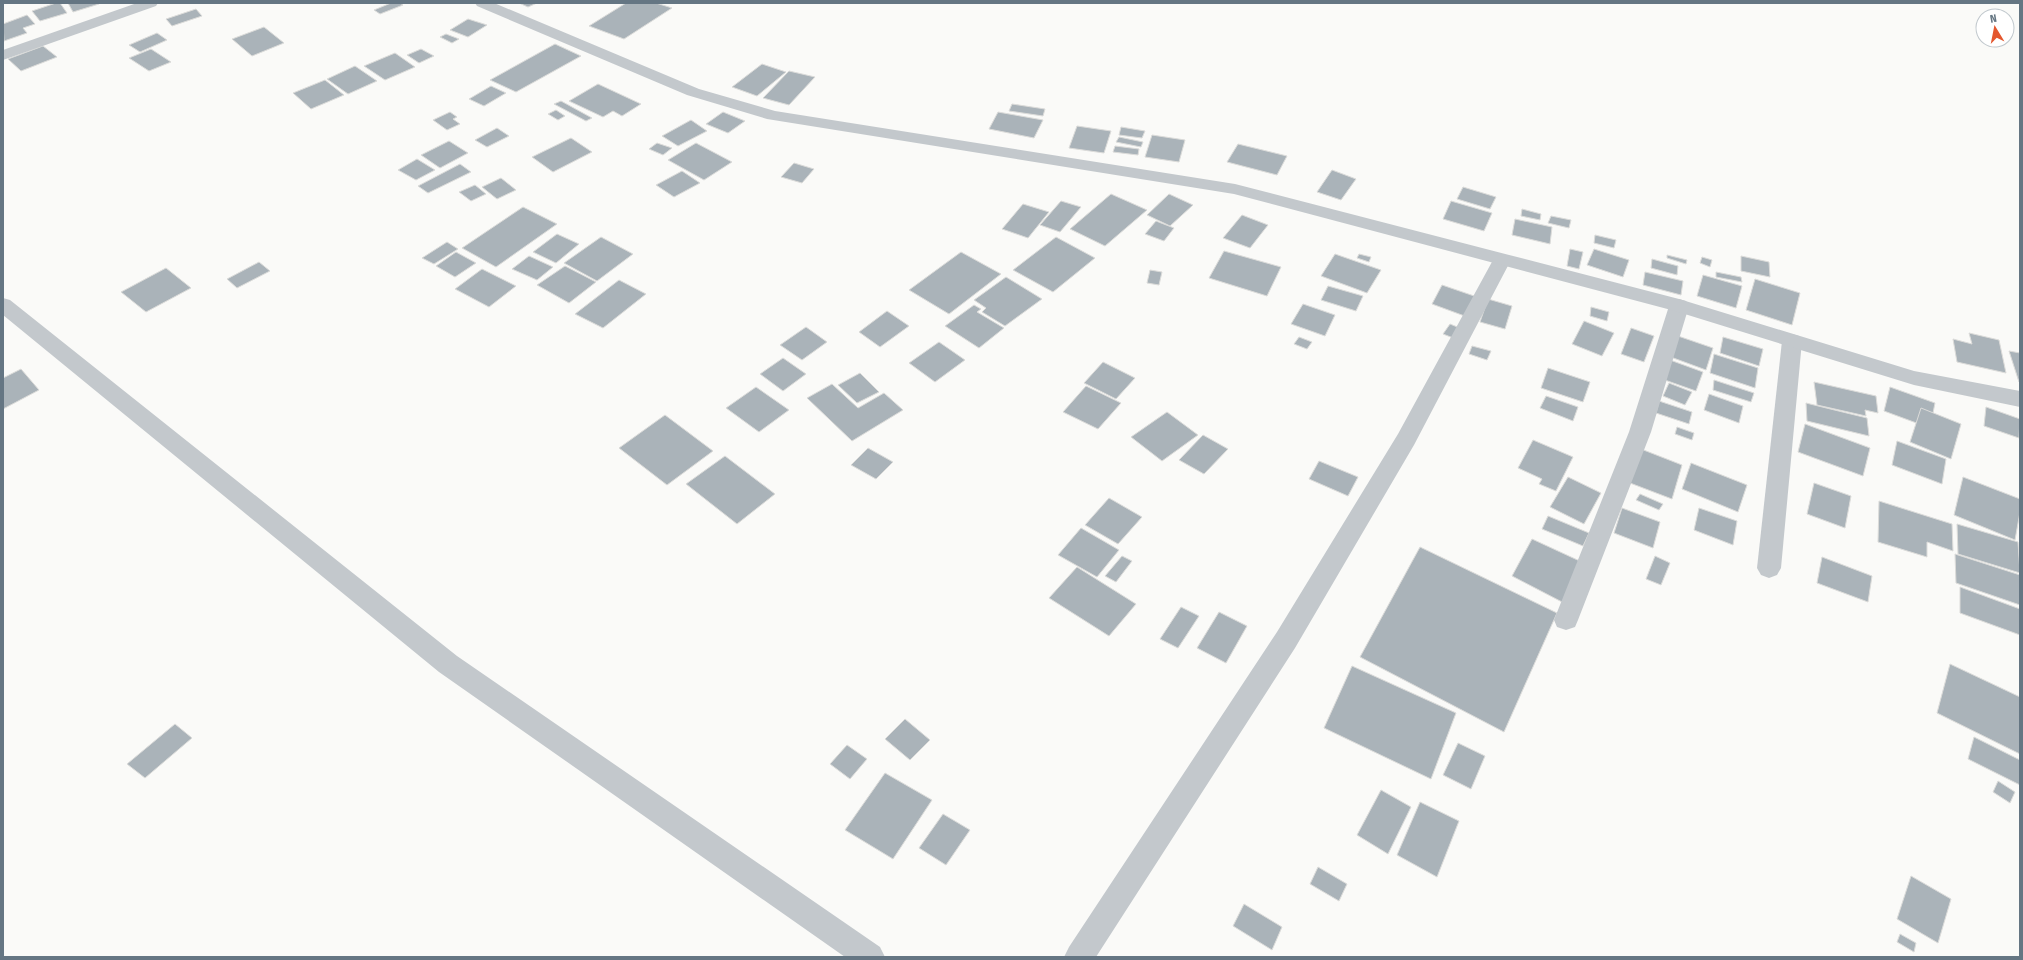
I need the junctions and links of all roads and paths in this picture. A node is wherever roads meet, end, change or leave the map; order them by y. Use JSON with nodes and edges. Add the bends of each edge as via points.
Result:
{"nodes":[{"id":1,"x":151,"y":3,"type":"edge"},
{"id":2,"x":482,"y":3,"type":"edge"},
{"id":3,"x":3,"y":55,"type":"edge"},
{"id":4,"x":1502,"y":260,"type":"junction"},
{"id":5,"x":3,"y":305,"type":"edge"},
{"id":6,"x":1679,"y":306,"type":"junction"},
{"id":7,"x":1792,"y":341,"type":"junction"},
{"id":8,"x":2020,"y":399,"type":"edge"},
{"id":9,"x":1769,"y":568,"type":"dead end"},
{"id":10,"x":1566,"y":620,"type":"dead end"},
{"id":11,"x":870,"y":957,"type":"edge"},
{"id":12,"x":1079,"y":957,"type":"edge"}],
"edges":[{"from":1,"to":3,"type":"street"},
{"from":2,"to":4,"type":"street","via":[[693,92],[773,116],[1235,189]]},
{"from":4,"to":6,"type":"street"},
{"from":4,"to":12,"type":"street","via":[[1406,439],[1286,640]]},
{"from":5,"to":11,"type":"street","via":[[448,664]]},
{"from":6,"to":7,"type":"street"},
{"from":6,"to":10,"type":"street","via":[[1640,432]]},
{"from":7,"to":8,"type":"street","via":[[1914,378]]},
{"from":7,"to":9,"type":"street"}]}
